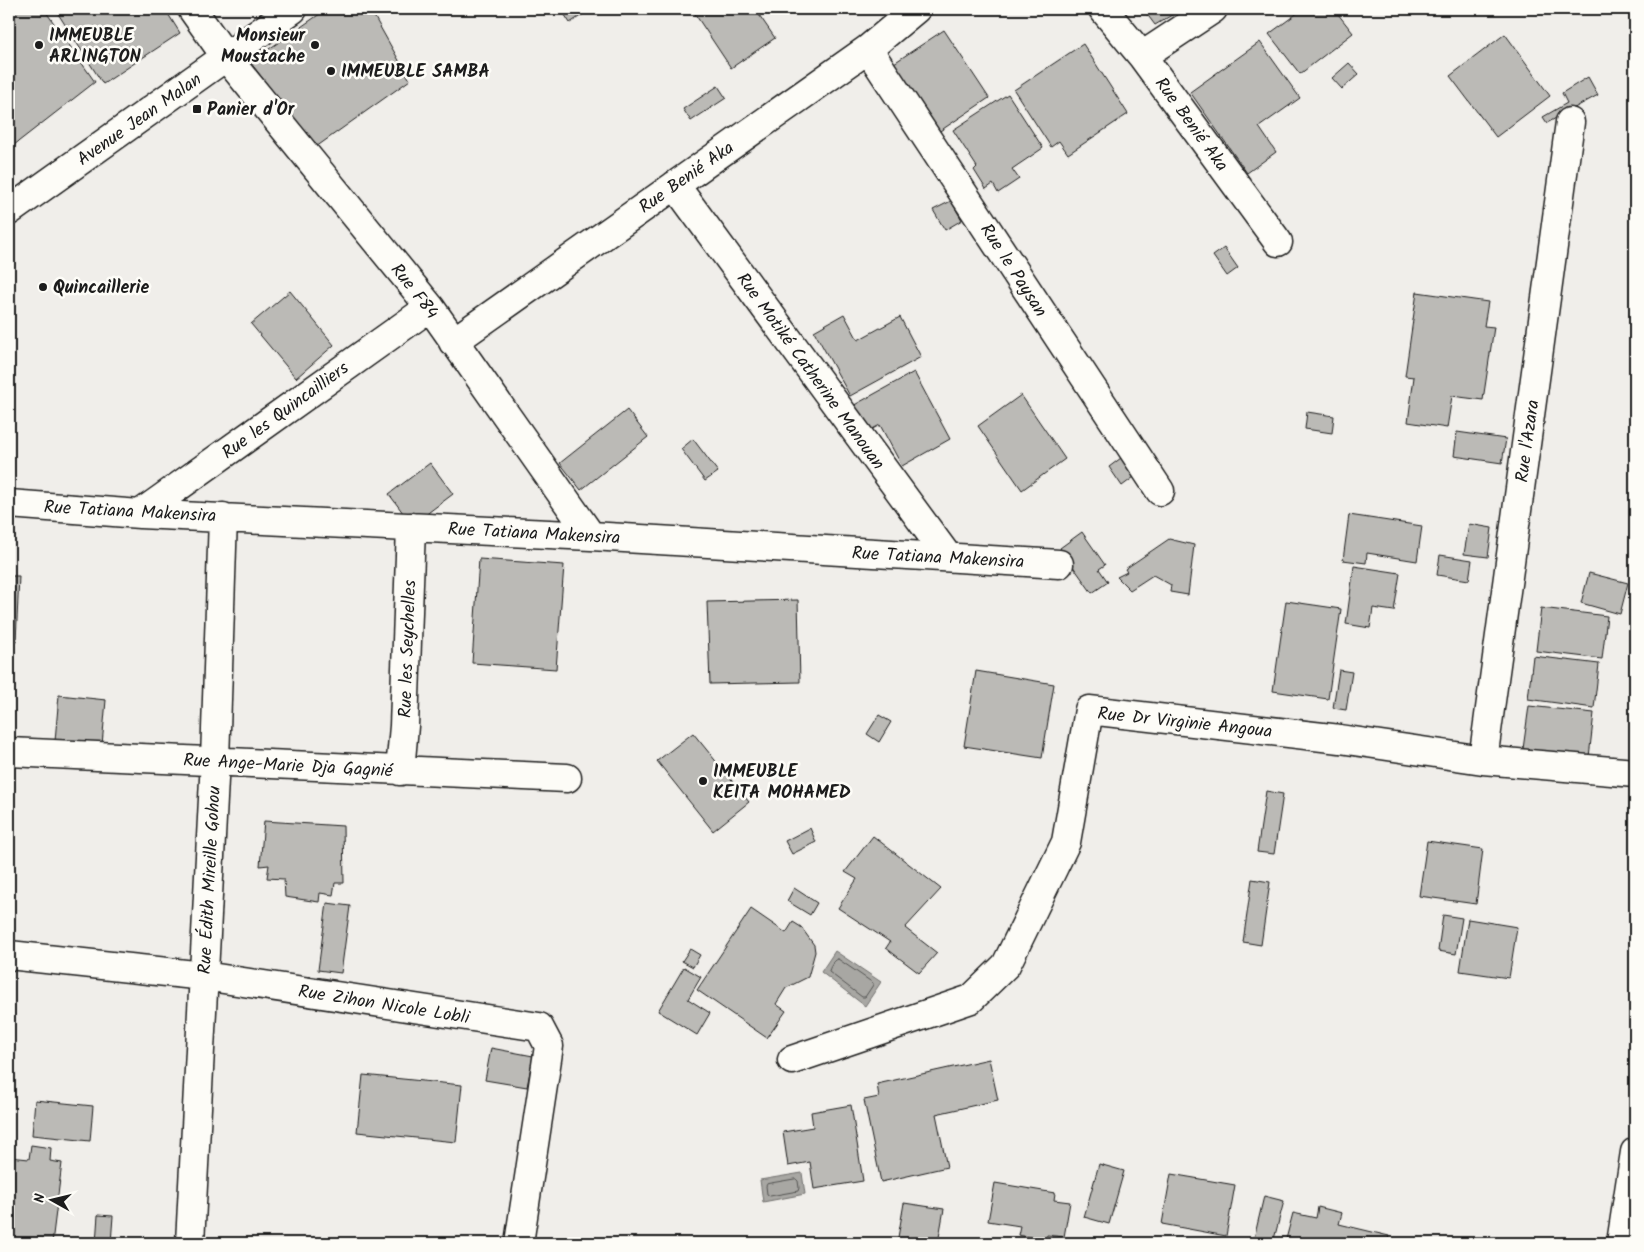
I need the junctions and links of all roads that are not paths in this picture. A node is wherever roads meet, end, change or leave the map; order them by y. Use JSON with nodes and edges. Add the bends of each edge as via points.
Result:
{"nodes":[{"id":1,"x":192,"y":9,"type":"edge"},
{"id":2,"x":293,"y":9,"type":"edge"},
{"id":3,"x":916,"y":9,"type":"edge"},
{"id":4,"x":1103,"y":9,"type":"edge"},
{"id":5,"x":1213,"y":9,"type":"edge"},
{"id":6,"x":868,"y":49,"type":"junction"},
{"id":7,"x":1142,"y":56,"type":"junction"},
{"id":8,"x":226,"y":57,"type":"junction"},
{"id":9,"x":1570,"y":122,"type":"dead end"},
{"id":10,"x":675,"y":185,"type":"junction"},
{"id":11,"x":9,"y":211,"type":"edge"},
{"id":12,"x":1278,"y":242,"type":"dead end"},
{"id":13,"x":430,"y":307,"type":"junction"},
{"id":14,"x":453,"y":342,"type":"junction"},
{"id":15,"x":1160,"y":491,"type":"dead end"},
{"id":16,"x":9,"y":504,"type":"edge"},
{"id":17,"x":140,"y":514,"type":"junction"},
{"id":18,"x":223,"y":517,"type":"junction"},
{"id":19,"x":411,"y":527,"type":"junction"},
{"id":20,"x":590,"y":536,"type":"junction"},
{"id":21,"x":948,"y":557,"type":"junction"},
{"id":22,"x":1059,"y":564,"type":"dead end"},
{"id":23,"x":9,"y":752,"type":"edge"},
{"id":24,"x":215,"y":760,"type":"junction"},
{"id":25,"x":1483,"y":760,"type":"junction"},
{"id":26,"x":400,"y":771,"type":"junction"},
{"id":27,"x":1635,"y":773,"type":"edge"},
{"id":28,"x":567,"y":778,"type":"dead end"},
{"id":29,"x":9,"y":955,"type":"edge"},
{"id":30,"x":204,"y":976,"type":"junction"},
{"id":31,"x":792,"y":1060,"type":"dead end"},
{"id":32,"x":1635,"y":1152,"type":"edge"},
{"id":33,"x":1633,"y":1184,"type":"edge"},
{"id":34,"x":190,"y":1243,"type":"edge"},
{"id":35,"x":520,"y":1243,"type":"edge"},
{"id":36,"x":1622,"y":1243,"type":"edge"}],
"edges":[{"from":1,"to":8,"type":"street","name":"Rue F84"},
{"from":2,"to":8,"type":"street","name":"Avenue Jean Malan"},
{"from":3,"to":6,"type":"street","name":"Rue Benié Aka"},
{"from":4,"to":7,"type":"street","name":"Rue Benié Aka"},
{"from":5,"to":7,"type":"street"},
{"from":6,"to":10,"type":"street","name":"Rue Benié Aka"},
{"from":6,"to":15,"type":"street","name":"Rue le Paysan"},
{"from":7,"to":12,"type":"street","name":"Rue Benié Aka"},
{"from":8,"to":11,"type":"street","name":"Avenue Jean Malan"},
{"from":8,"to":13,"type":"street","name":"Rue F84"},
{"from":9,"to":25,"type":"street","name":"Rue l'Azara"},
{"from":10,"to":14,"type":"street","name":"Rue Benié Aka"},
{"from":10,"to":21,"type":"street","name":"Rue Motiké Catherine Manouan"},
{"from":13,"to":14,"type":"street","name":"Rue F84"},
{"from":13,"to":17,"type":"street","name":"Rue les Quincailliers"},
{"from":14,"to":20,"type":"street","name":"Rue F84"},
{"from":16,"to":17,"type":"street","name":"Rue Tatiana Makensira"},
{"from":17,"to":18,"type":"street","name":"Rue Tatiana Makensira"},
{"from":18,"to":19,"type":"street","name":"Rue Tatiana Makensira"},
{"from":18,"to":24,"type":"street","name":"Rue Édith Mireille Gohou"},
{"from":19,"to":20,"type":"street","name":"Rue Tatiana Makensira"},
{"from":19,"to":26,"type":"street","name":"Rue les Seychelles"},
{"from":20,"to":21,"type":"street","name":"Rue Tatiana Makensira"},
{"from":21,"to":22,"type":"street","name":"Rue Tatiana Makensira"},
{"from":23,"to":24,"type":"street","name":"Rue Ange-Marie Dja Gagnié"},
{"from":24,"to":26,"type":"street","name":"Rue Ange-Marie Dja Gagnié"},
{"from":24,"to":30,"type":"street","name":"Rue Édith Mireille Gohou"},
{"from":25,"to":27,"type":"street","name":"Rue Dr Virginie Angoua"},
{"from":25,"to":31,"type":"street","name":"Rue Dr Virginie Angoua","via":[[1340,739],[1089,710],[1066,842],[1006,965],[971,999]]},
{"from":26,"to":28,"type":"street","name":"Rue Ange-Marie Dja Gagnié"},
{"from":29,"to":30,"type":"street","name":"Rue Zihon Nicole Lobli"},
{"from":30,"to":34,"type":"street","name":"Rue Édith Mireille Gohou"},
{"from":30,"to":35,"type":"street","name":"Rue Zihon Nicole Lobli","via":[[539,1027],[550,1046]]},
{"from":32,"to":33,"type":"street"},
{"from":33,"to":36,"type":"street"}]}
